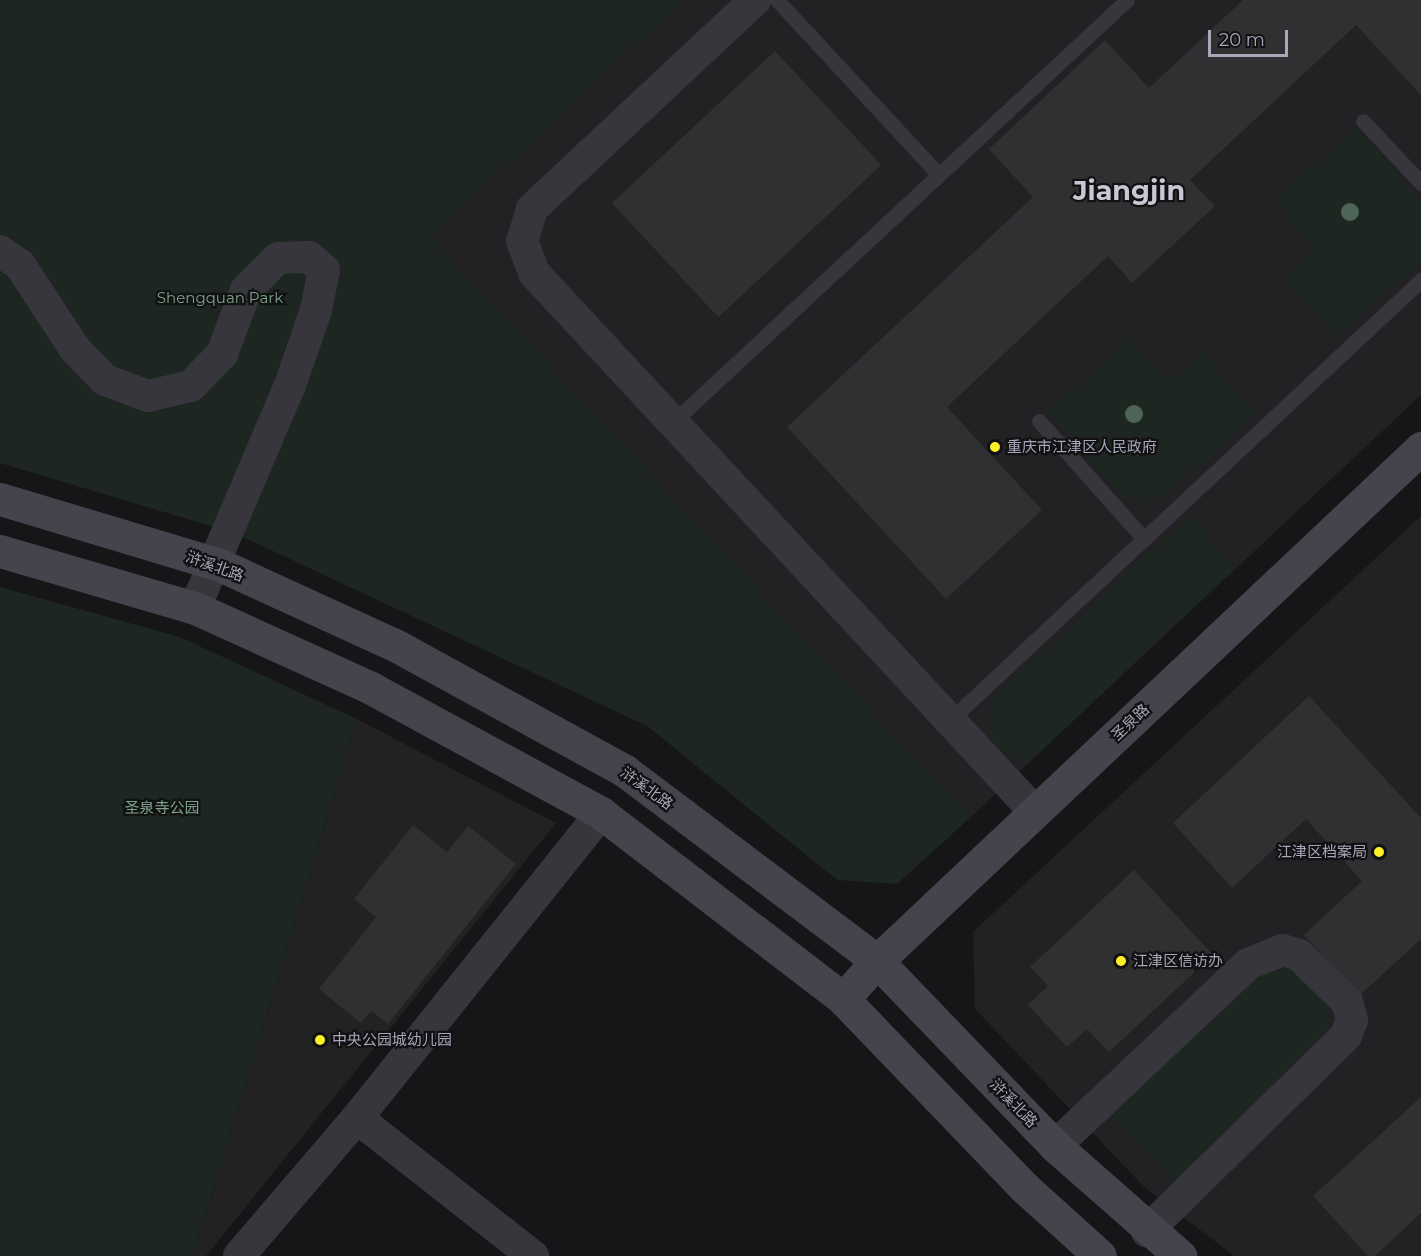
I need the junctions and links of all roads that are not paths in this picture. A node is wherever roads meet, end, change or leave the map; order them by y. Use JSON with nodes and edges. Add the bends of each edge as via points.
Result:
{"nodes":[{"id":1,"x":755,"y":0,"type":"edge"},
{"id":2,"x":777,"y":0,"type":"edge"},
{"id":3,"x":1124,"y":1,"type":"edge"},
{"id":4,"x":1363,"y":121,"type":"dead end"},
{"id":5,"x":939,"y":175,"type":"junction"},
{"id":6,"x":1421,"y":183,"type":"edge"},
{"id":7,"x":0,"y":251,"type":"edge"},
{"id":8,"x":1421,"y":280,"type":"edge"},
{"id":9,"x":1039,"y":421,"type":"dead end"},
{"id":10,"x":673,"y":422,"type":"junction"},
{"id":11,"x":1421,"y":448,"type":"edge"},
{"id":12,"x":0,"y":498,"type":"edge"},
{"id":13,"x":1144,"y":539,"type":"junction"},
{"id":14,"x":0,"y":551,"type":"edge"},
{"id":15,"x":214,"y":563,"type":"junction"},
{"id":16,"x":195,"y":608,"type":"junction"},
{"id":17,"x":950,"y":720,"type":"junction"},
{"id":18,"x":1035,"y":812,"type":"junction"},
{"id":19,"x":601,"y":813,"type":"junction"},
{"id":20,"x":877,"y":961,"type":"junction"},
{"id":21,"x":843,"y":999,"type":"junction"},
{"id":22,"x":357,"y":1118,"type":"junction"},
{"id":23,"x":1055,"y":1146,"type":"junction"},
{"id":24,"x":1147,"y":1231,"type":"junction"},
{"id":25,"x":239,"y":1256,"type":"edge"},
{"id":26,"x":532,"y":1256,"type":"edge"},
{"id":27,"x":1100,"y":1256,"type":"edge"},
{"id":28,"x":1180,"y":1256,"type":"edge"}],
"edges":[{"from":1,"to":10,"type":"street","via":[[532,209],[522,242],[534,273]]},
{"from":2,"to":5,"type":"lane"},
{"from":3,"to":5,"type":"lane"},
{"from":4,"to":6,"type":"lane"},
{"from":5,"to":10,"type":"lane"},
{"from":7,"to":15,"type":"street","via":[[20,265],[75,349],[105,380],[148,396],[191,386],[222,354],[246,290],[278,258],[309,257],[324,270],[316,310],[290,385]]},
{"from":8,"to":13,"type":"lane"},
{"from":9,"to":13,"type":"lane"},
{"from":10,"to":17,"type":"street"},
{"from":11,"to":18,"type":"main road","name":"圣泉路"},
{"from":12,"to":15,"type":"main road","name":"浒溪北路"},
{"from":13,"to":17,"type":"lane"},
{"from":14,"to":16,"type":"main road"},
{"from":15,"to":16,"type":"street"},
{"from":15,"to":20,"type":"main road","name":"浒溪北路","via":[[395,645],[625,771]]},
{"from":16,"to":19,"type":"main road","via":[[371,688]]},
{"from":17,"to":18,"type":"street"},
{"from":18,"to":20,"type":"main road","name":"圣泉路"},
{"from":19,"to":21,"type":"main road"},
{"from":19,"to":22,"type":"street"},
{"from":20,"to":21,"type":"main road","name":"圣泉路"},
{"from":20,"to":23,"type":"main road","name":"浒溪北路"},
{"from":21,"to":27,"type":"main road","via":[[1025,1188]]},
{"from":22,"to":25,"type":"street"},
{"from":22,"to":26,"type":"street"},
{"from":23,"to":24,"type":"main road","name":"浒溪北路"},
{"from":23,"to":24,"type":"street","via":[[1248,964],[1282,950],[1299,955],[1347,1002],[1352,1020],[1346,1036]]},
{"from":24,"to":28,"type":"main road","name":"浒溪北路"}]}
